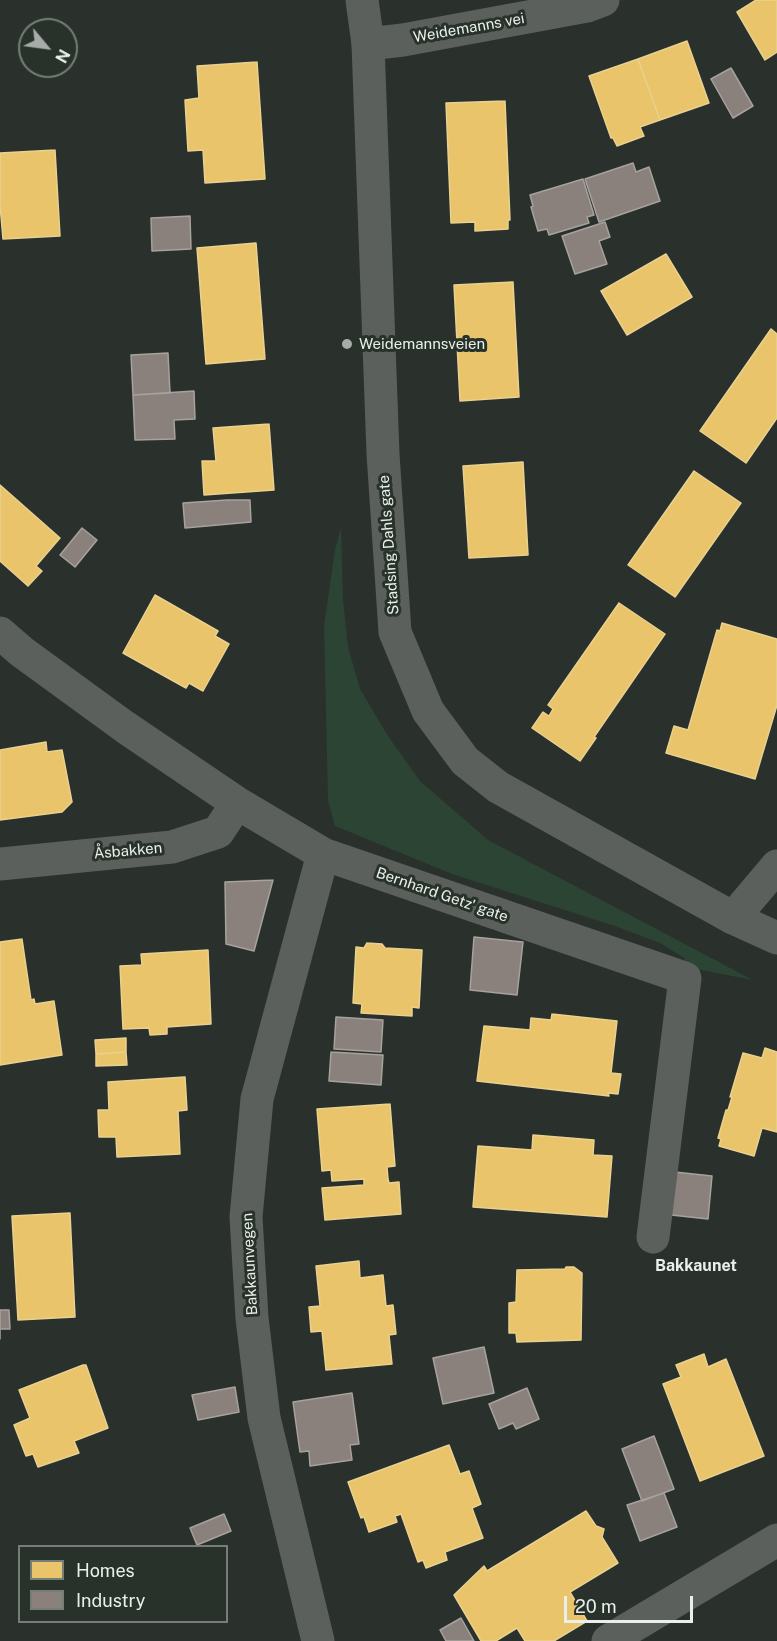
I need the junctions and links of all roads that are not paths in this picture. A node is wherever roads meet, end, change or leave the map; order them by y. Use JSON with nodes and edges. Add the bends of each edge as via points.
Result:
{"nodes":[{"id":1,"x":362,"y":0,"type":"edge"},
{"id":2,"x":603,"y":0,"type":"edge"},
{"id":3,"x":368,"y":44,"type":"junction"},
{"id":4,"x":0,"y":633,"type":"edge"},
{"id":5,"x":237,"y":802,"type":"junction"},
{"id":6,"x":323,"y":854,"type":"junction"},
{"id":7,"x":0,"y":864,"type":"edge"},
{"id":8,"x":777,"y":866,"type":"edge"},
{"id":9,"x":733,"y":918,"type":"junction"},
{"id":10,"x":777,"y":938,"type":"edge"},
{"id":11,"x":653,"y":1237,"type":"dead end"},
{"id":12,"x":777,"y":1540,"type":"edge"},
{"id":13,"x":318,"y":1641,"type":"edge"},
{"id":14,"x":608,"y":1641,"type":"edge"}],
"edges":[{"from":1,"to":3,"type":"street","name":"Stadsing Dahls gate"},
{"from":2,"to":3,"type":"street","name":"Weidemanns vei"},
{"from":3,"to":9,"type":"street","name":"Stadsing Dahls gate","via":[[384,466],[395,632],[428,711],[465,761],[498,787]]},
{"from":4,"to":5,"type":"street","name":"Bernhard Getz' gate","via":[[125,727]]},
{"from":5,"to":6,"type":"street","name":"Bernhard Getz' gate"},
{"from":5,"to":7,"type":"street","name":"Åsbakken","via":[[218,832],[172,848]]},
{"from":6,"to":11,"type":"street","name":"Bernhard Getz' gate","via":[[685,978]]},
{"from":6,"to":13,"type":"street","name":"Bakkaunvegen","via":[[257,1099],[246,1217],[252,1318],[264,1418]]},
{"from":8,"to":9,"type":"street"},
{"from":9,"to":10,"type":"street","name":"Stadsing Dahls gate"},
{"from":12,"to":14,"type":"street"}]}
